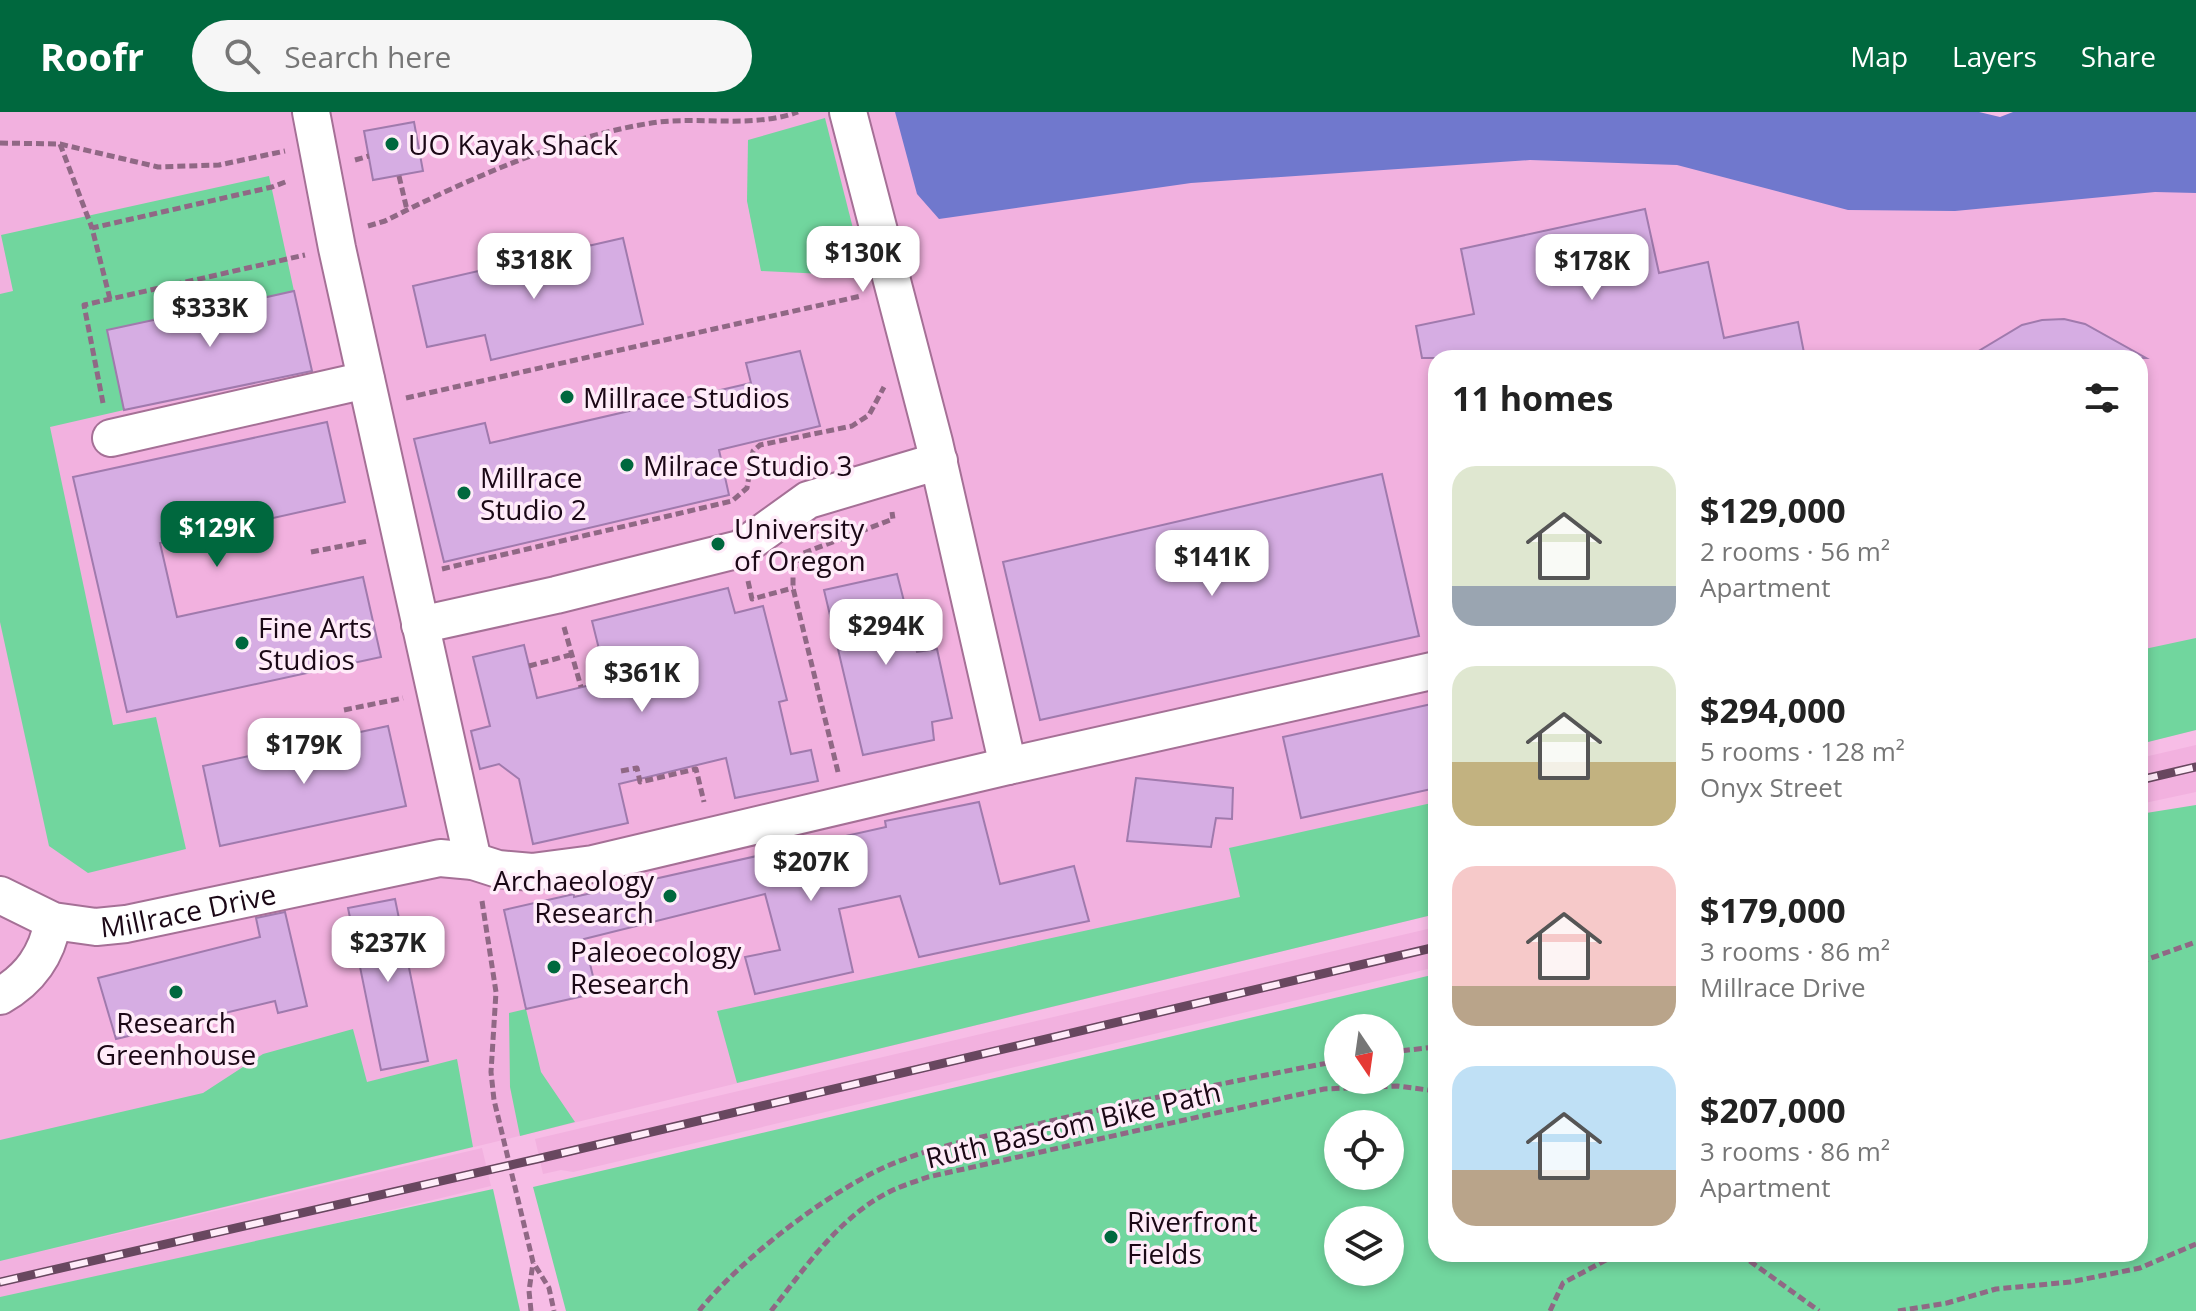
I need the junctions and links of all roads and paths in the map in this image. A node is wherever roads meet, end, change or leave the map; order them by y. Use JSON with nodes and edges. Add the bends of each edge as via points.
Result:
{"nodes":[{"id":1,"x":798,"y":112,"type":"edge"},
{"id":2,"x":848,"y":112,"type":"edge"},
{"id":3,"x":317,"y":141,"type":"edge"},
{"id":4,"x":0,"y":143,"type":"edge"},
{"id":5,"x":60,"y":144,"type":"junction"},
{"id":6,"x":399,"y":176,"type":"dead end"},
{"id":7,"x":407,"y":210,"type":"junction"},
{"id":8,"x":92,"y":228,"type":"junction"},
{"id":9,"x":336,"y":241,"type":"junction"},
{"id":10,"x":893,"y":289,"type":"junction"},
{"id":11,"x":110,"y":299,"type":"junction"},
{"id":12,"x":911,"y":354,"type":"junction"},
{"id":13,"x":370,"y":392,"type":"junction"},
{"id":14,"x":111,"y":438,"type":"joint"},
{"id":15,"x":939,"y":461,"type":"junction"},
{"id":16,"x":891,"y":475,"type":"junction"},
{"id":17,"x":400,"y":534,"type":"junction"},
{"id":18,"x":311,"y":552,"type":"dead end"},
{"id":19,"x":410,"y":576,"type":"junction"},
{"id":20,"x":793,"y":588,"type":"junction"},
{"id":21,"x":556,"y":595,"type":"junction"},
{"id":22,"x":752,"y":599,"type":"dead end"},
{"id":23,"x":420,"y":625,"type":"junction"},
{"id":24,"x":570,"y":655,"type":"junction"},
{"id":25,"x":529,"y":666,"type":"dead end"},
{"id":26,"x":1428,"y":672,"type":"edge"},
{"id":27,"x":581,"y":687,"type":"dead end"},
{"id":28,"x":435,"y":691,"type":"junction"},
{"id":29,"x":344,"y":710,"type":"dead end"},
{"id":30,"x":1008,"y":766,"type":"junction"},
{"id":31,"x":621,"y":771,"type":"dead end"},
{"id":32,"x":846,"y":804,"type":"junction"},
{"id":33,"x":712,"y":836,"type":"junction"},
{"id":34,"x":473,"y":861,"type":"junction"},
{"id":35,"x":0,"y":895,"type":"edge"},
{"id":36,"x":53,"y":921,"type":"junction"},
{"id":37,"x":2196,"y":942,"type":"edge"},
{"id":38,"x":2148,"y":959,"type":"edge"},
{"id":39,"x":0,"y":996,"type":"edge"},
{"id":40,"x":1428,"y":1048,"type":"edge"},
{"id":41,"x":1404,"y":1050,"type":"edge"},
{"id":42,"x":1324,"y":1064,"type":"edge"},
{"id":43,"x":1428,"y":1090,"type":"edge"},
{"id":44,"x":2196,"y":1244,"type":"edge"},
{"id":45,"x":533,"y":1262,"type":"junction"},
{"id":46,"x":1602,"y":1262,"type":"edge"},
{"id":47,"x":1751,"y":1262,"type":"edge"},
{"id":48,"x":531,"y":1311,"type":"edge"},
{"id":49,"x":554,"y":1311,"type":"edge"},
{"id":50,"x":699,"y":1311,"type":"edge"},
{"id":51,"x":771,"y":1311,"type":"edge"},
{"id":52,"x":1550,"y":1311,"type":"edge"},
{"id":53,"x":1819,"y":1311,"type":"edge"},
{"id":54,"x":1898,"y":1311,"type":"edge"}],
"edges":[{"from":1,"to":7,"type":"path","via":[[750,122],[662,122],[618,130],[499,169]]},
{"from":2,"to":10,"type":"street"},
{"from":3,"to":5,"type":"path","via":[[219,165],[158,167]]},
{"from":3,"to":8,"type":"path","via":[[272,187]]},
{"from":3,"to":9,"type":"street"},
{"from":4,"to":5,"type":"path"},
{"from":5,"to":8,"type":"path"},
{"from":6,"to":7,"type":"path"},
{"from":7,"to":9,"type":"path"},
{"from":8,"to":11,"type":"path"},
{"from":9,"to":11,"type":"path"},
{"from":9,"to":13,"type":"street"},
{"from":10,"to":12,"type":"street"},
{"from":10,"to":13,"type":"path"},
{"from":11,"to":14,"type":"path","via":[[84,305]]},
{"from":12,"to":15,"type":"street"},
{"from":12,"to":19,"type":"path","via":[[886,383],[869,415],[852,426],[760,445],[753,451],[747,488],[732,501]]},
{"from":13,"to":14,"type":"street"},
{"from":13,"to":17,"type":"street"},
{"from":15,"to":16,"type":"street"},
{"from":15,"to":30,"type":"street"},
{"from":16,"to":20,"type":"path","via":[[893,519],[801,554]]},
{"from":16,"to":21,"type":"street","via":[[808,500],[740,549]]},
{"from":17,"to":18,"type":"path"},
{"from":17,"to":19,"type":"street"},
{"from":19,"to":23,"type":"street"},
{"from":20,"to":22,"type":"path"},
{"from":20,"to":32,"type":"path"},
{"from":21,"to":23,"type":"street"},
{"from":21,"to":24,"type":"path"},
{"from":23,"to":28,"type":"street"},
{"from":24,"to":25,"type":"path"},
{"from":24,"to":27,"type":"path"},
{"from":26,"to":30,"type":"street","name":"Millrace Drive"},
{"from":28,"to":29,"type":"path"},
{"from":28,"to":34,"type":"street"},
{"from":30,"to":32,"type":"street","name":"Millrace Drive"},
{"from":31,"to":33,"type":"path","via":[[637,768],[640,782],[696,769]]},
{"from":32,"to":33,"type":"street","name":"Millrace Drive"},
{"from":33,"to":34,"type":"street","name":"Millrace Drive","via":[[593,864],[532,872]]},
{"from":34,"to":36,"type":"street","name":"Millrace Drive","via":[[440,858],[126,924],[96,927]]},
{"from":34,"to":45,"type":"path","via":[[496,992],[494,1100]]},
{"from":35,"to":36,"type":"street","name":"Millrace Drive"},
{"from":36,"to":39,"type":"street","via":[[49,944],[35,968]]},
{"from":37,"to":38,"type":"path"},
{"from":40,"to":41,"type":"path"},
{"from":42,"to":50,"type":"path","via":[[925,1151],[816,1208],[766,1245]]},
{"from":43,"to":51,"type":"path","name":"Ruth Bascom Bike Path","via":[[1324,1089],[928,1177],[891,1191],[857,1213],[829,1238]]},
{"from":44,"to":54,"type":"path","via":[[2140,1268],[1996,1289]]},
{"from":45,"to":48,"type":"path"},
{"from":45,"to":49,"type":"path","via":[[549,1288]]},
{"from":46,"to":52,"type":"path","via":[[1563,1283]]},
{"from":47,"to":53,"type":"path"}]}
